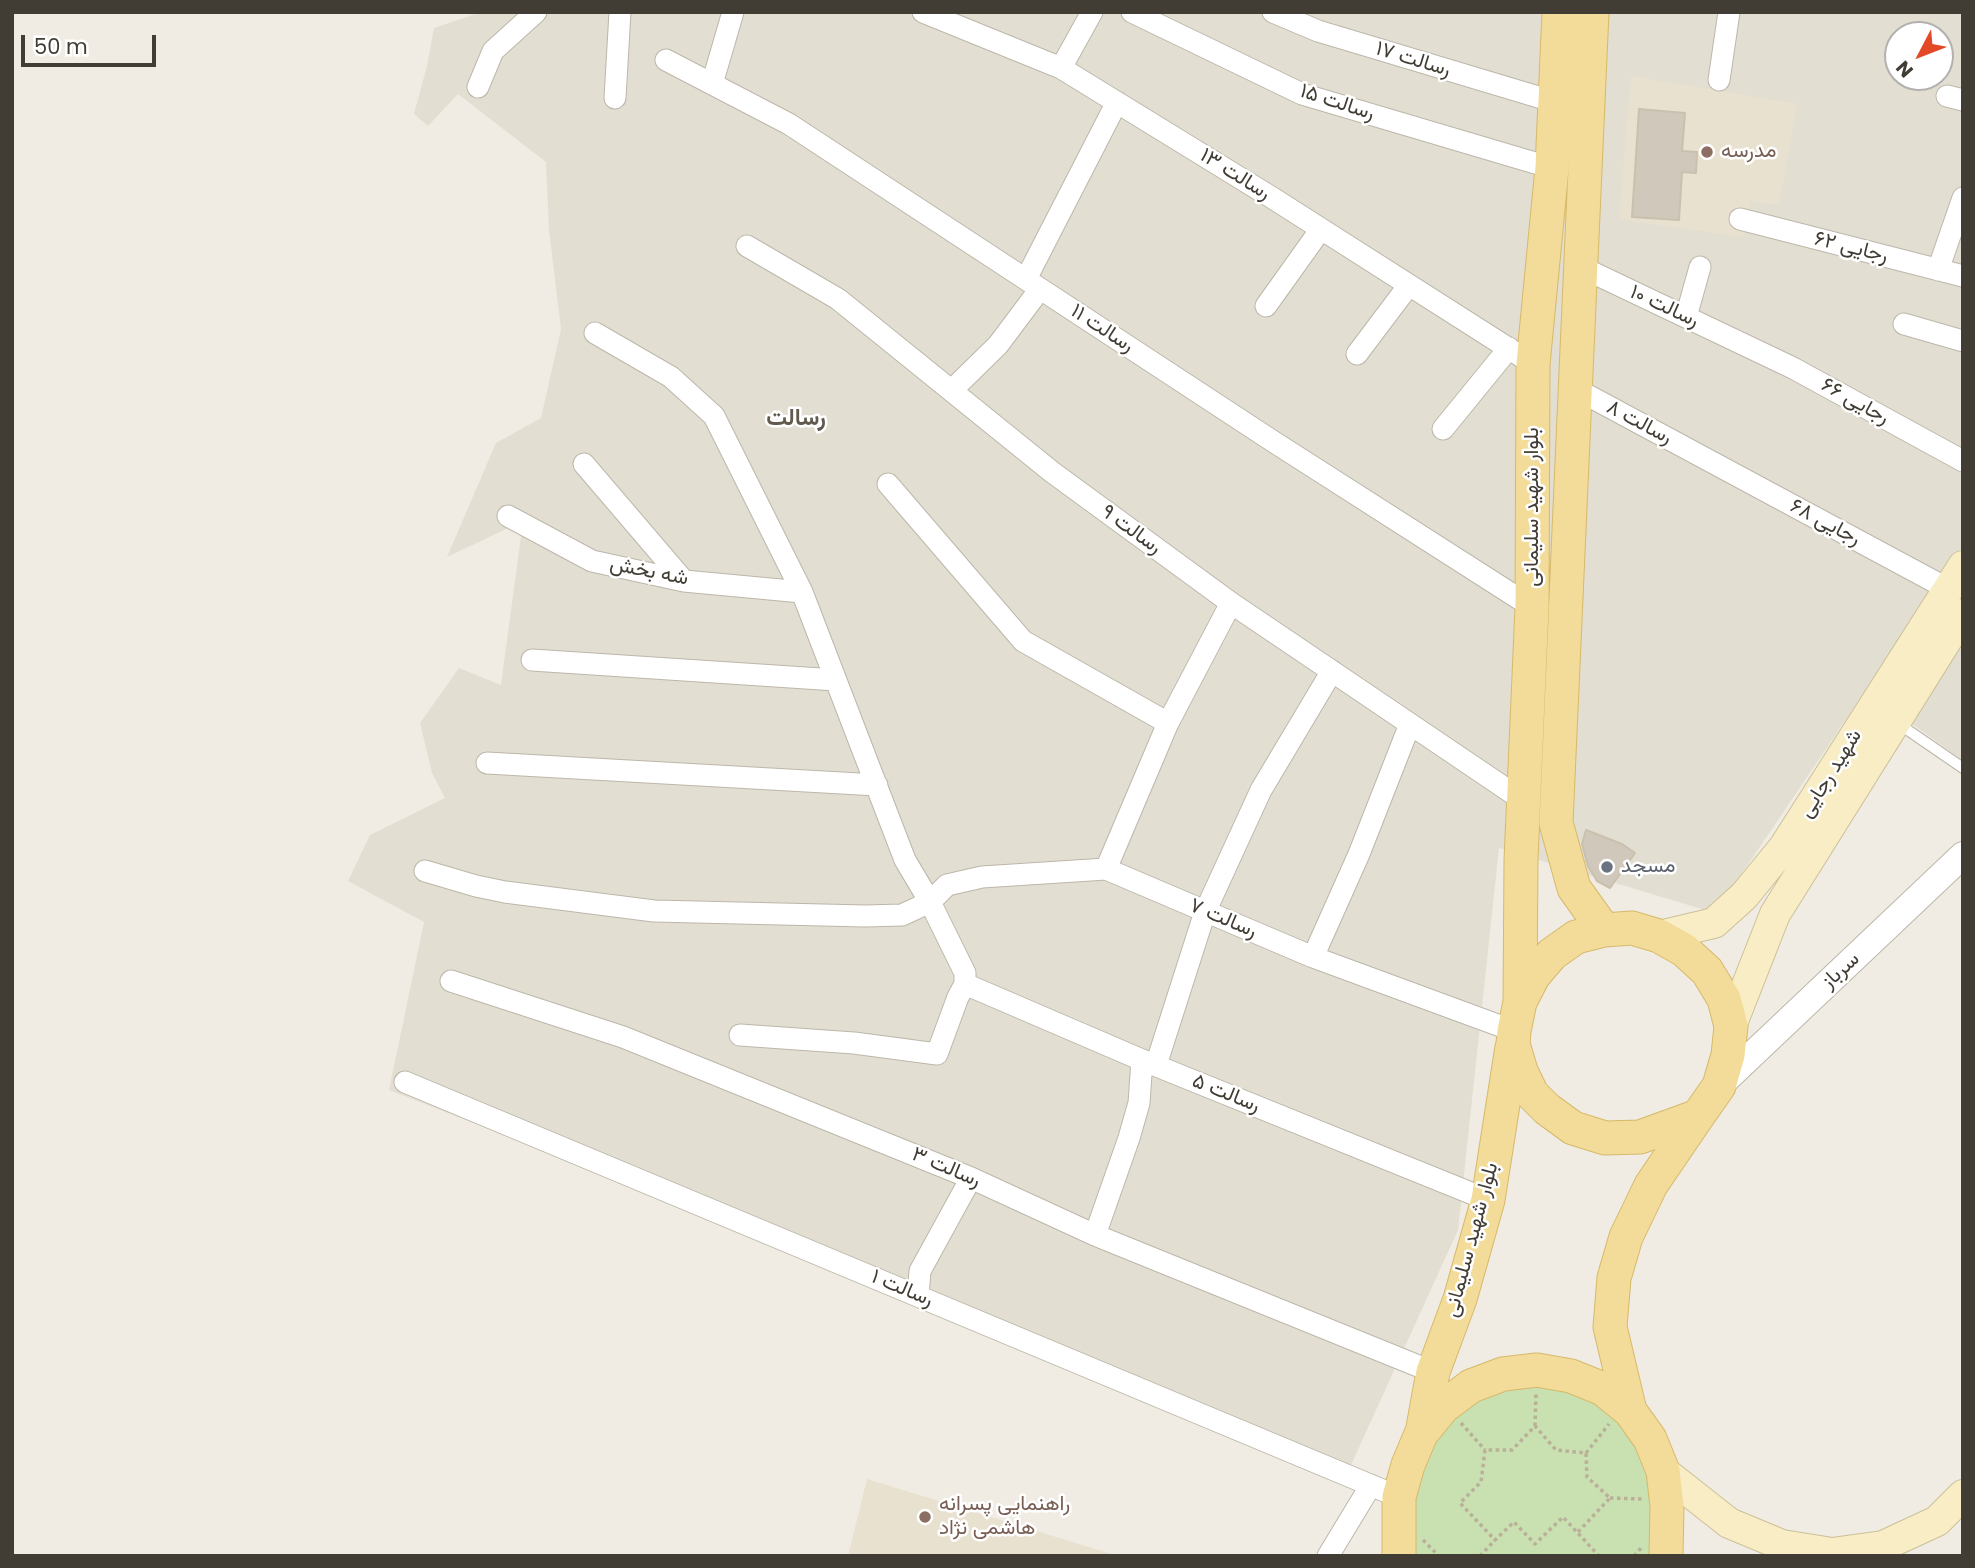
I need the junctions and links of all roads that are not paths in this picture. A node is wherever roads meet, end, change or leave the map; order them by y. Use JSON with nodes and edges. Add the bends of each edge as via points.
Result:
{"nodes":[{"id":1,"x":536,"y":12,"type":"edge"},
{"id":2,"x":621,"y":12,"type":"edge"},
{"id":3,"x":733,"y":12,"type":"edge"},
{"id":4,"x":923,"y":12,"type":"edge"},
{"id":5,"x":1092,"y":12,"type":"edge"},
{"id":6,"x":1132,"y":12,"type":"edge"},
{"id":7,"x":1273,"y":12,"type":"edge"},
{"id":8,"x":1559,"y":12,"type":"edge"},
{"id":9,"x":1592,"y":12,"type":"edge"},
{"id":10,"x":1729,"y":12,"type":"edge"},
{"id":11,"x":666,"y":60,"type":"dead end"},
{"id":12,"x":1061,"y":68,"type":"junction"},
{"id":13,"x":1719,"y":80,"type":"dead end"},
{"id":14,"x":712,"y":84,"type":"junction"},
{"id":15,"x":478,"y":86,"type":"dead end"},
{"id":16,"x":615,"y":98,"type":"dead end"},
{"id":17,"x":1117,"y":102,"type":"junction"},
{"id":18,"x":1555,"y":102,"type":"junction"},
{"id":19,"x":1552,"y":169,"type":"junction"},
{"id":20,"x":1963,"y":198,"type":"edge"},
{"id":21,"x":1740,"y":219,"type":"dead end"},
{"id":22,"x":1321,"y":229,"type":"junction"},
{"id":23,"x":747,"y":246,"type":"dead end"},
{"id":24,"x":1581,"y":267,"type":"junction"},
{"id":25,"x":1700,"y":267,"type":"dead end"},
{"id":26,"x":1938,"y":270,"type":"junction"},
{"id":27,"x":1963,"y":276,"type":"edge"},
{"id":28,"x":1033,"y":284,"type":"junction"},
{"id":29,"x":1409,"y":285,"type":"junction"},
{"id":30,"x":1266,"y":306,"type":"dead end"},
{"id":31,"x":1686,"y":317,"type":"junction"},
{"id":32,"x":1904,"y":324,"type":"dead end"},
{"id":33,"x":595,"y":333,"type":"dead end"},
{"id":34,"x":1963,"y":341,"type":"edge"},
{"id":35,"x":1747,"y":346,"type":"joint"},
{"id":36,"x":1357,"y":355,"type":"dead end"},
{"id":37,"x":1521,"y":356,"type":"junction"},
{"id":38,"x":1576,"y":389,"type":"junction"},
{"id":39,"x":951,"y":390,"type":"junction"},
{"id":40,"x":1443,"y":429,"type":"dead end"},
{"id":41,"x":1702,"y":457,"type":"joint"},
{"id":42,"x":1963,"y":461,"type":"edge"},
{"id":43,"x":584,"y":464,"type":"dead end"},
{"id":44,"x":888,"y":484,"type":"dead end"},
{"id":45,"x":508,"y":516,"type":"dead end"},
{"id":46,"x":684,"y":581,"type":"junction"},
{"id":47,"x":1958,"y":589,"type":"edge"},
{"id":48,"x":802,"y":592,"type":"junction"},
{"id":49,"x":1231,"y":603,"type":"junction"},
{"id":50,"x":1532,"y":607,"type":"junction"},
{"id":51,"x":531,"y":660,"type":"dead end"},
{"id":52,"x":1332,"y":671,"type":"junction"},
{"id":53,"x":836,"y":680,"type":"junction"},
{"id":54,"x":1895,"y":722,"type":"junction"},
{"id":55,"x":1168,"y":723,"type":"junction"},
{"id":56,"x":1410,"y":724,"type":"junction"},
{"id":57,"x":487,"y":763,"type":"dead end"},
{"id":58,"x":1963,"y":768,"type":"edge"},
{"id":59,"x":877,"y":785,"type":"junction"},
{"id":60,"x":1524,"y":801,"type":"junction"},
{"id":61,"x":1963,"y":855,"type":"edge"},
{"id":62,"x":1106,"y":869,"type":"junction"},
{"id":63,"x":425,"y":871,"type":"dead end"},
{"id":64,"x":930,"y":902,"type":"junction"},
{"id":65,"x":1205,"y":912,"type":"junction"},
{"id":66,"x":1604,"y":930,"type":"junction"},
{"id":67,"x":1659,"y":936,"type":"junction"},
{"id":68,"x":1313,"y":957,"type":"junction"},
{"id":69,"x":451,"y":981,"type":"dead end"},
{"id":70,"x":965,"y":984,"type":"junction"},
{"id":71,"x":1516,"y":1026,"type":"junction"},
{"id":72,"x":1731,"y":1026,"type":"junction"},
{"id":73,"x":740,"y":1035,"type":"dead end"},
{"id":74,"x":1149,"y":1063,"type":"junction"},
{"id":75,"x":405,"y":1082,"type":"dead end"},
{"id":76,"x":1719,"y":1086,"type":"junction"},
{"id":77,"x":1698,"y":1116,"type":"junction"},
{"id":78,"x":971,"y":1178,"type":"junction"},
{"id":79,"x":1488,"y":1200,"type":"junction"},
{"id":80,"x":1095,"y":1235,"type":"junction"},
{"id":81,"x":918,"y":1296,"type":"junction"},
{"id":82,"x":1433,"y":1372,"type":"junction"},
{"id":83,"x":1622,"y":1414,"type":"junction"},
{"id":84,"x":1437,"y":1430,"type":"junction"},
{"id":85,"x":1657,"y":1485,"type":"junction"},
{"id":86,"x":1385,"y":1491,"type":"junction"},
{"id":87,"x":1963,"y":1496,"type":"edge"},
{"id":88,"x":1409,"y":1551,"type":"edge"},
{"id":89,"x":1328,"y":1556,"type":"edge"},
{"id":90,"x":1666,"y":1556,"type":"edge"}],
"edges":[{"from":1,"to":15,"type":"street","via":[[493,51]]},
{"from":2,"to":16,"type":"street"},
{"from":3,"to":14,"type":"street"},
{"from":4,"to":12,"type":"street","name":"رسالت ۱۳"},
{"from":5,"to":12,"type":"street"},
{"from":6,"to":19,"type":"street","name":"رسالت ۱۵","via":[[1302,94]]},
{"from":7,"to":18,"type":"street","name":"رسالت ۱۷","via":[[1318,31]]},
{"from":8,"to":18,"type":"main road","name":"بلوار شهید سلیمانی"},
{"from":9,"to":24,"type":"main road","name":"بلوار شهید سلیمانی"},
{"from":10,"to":13,"type":"street"},
{"from":11,"to":14,"type":"street","name":"رسالت ۱۱"},
{"from":12,"to":17,"type":"street","name":"رسالت ۱۳"},
{"from":14,"to":28,"type":"street","name":"رسالت ۱۱","via":[[789,124]]},
{"from":17,"to":22,"type":"street","name":"رسالت ۱۳"},
{"from":17,"to":28,"type":"street"},
{"from":18,"to":19,"type":"main road","name":"بلوار شهید سلیمانی"},
{"from":19,"to":37,"type":"main road","name":"بلوار شهید سلیمانی"},
{"from":20,"to":26,"type":"street"},
{"from":21,"to":26,"type":"street","name":"رجایی ۶۲"},
{"from":22,"to":29,"type":"street","name":"رسالت ۱۳"},
{"from":22,"to":30,"type":"street"},
{"from":23,"to":39,"type":"street","name":"رسالت ۹","via":[[838,299]]},
{"from":24,"to":31,"type":"street","name":"رسالت ۱۰"},
{"from":24,"to":38,"type":"main road","name":"بلوار شهید سلیمانی"},
{"from":25,"to":31,"type":"street"},
{"from":26,"to":27,"type":"street","name":"رجایی ۶۲"},
{"from":28,"to":39,"type":"street","via":[[998,345]]},
{"from":28,"to":50,"type":"street","name":"رسالت ۱۱"},
{"from":29,"to":36,"type":"street"},
{"from":29,"to":37,"type":"street","name":"رسالت ۱۳"},
{"from":31,"to":35,"type":"street","name":"رسالت ۱۰"},
{"from":32,"to":34,"type":"street"},
{"from":33,"to":48,"type":"street","via":[[671,377],[714,416]]},
{"from":35,"to":42,"type":"street","name":"رجایی ۶۶"},
{"from":37,"to":40,"type":"street"},
{"from":37,"to":50,"type":"main road","name":"بلوار شهید سلیمانی"},
{"from":38,"to":41,"type":"street","name":"رسالت ۸"},
{"from":38,"to":66,"type":"main road","name":"بلوار شهید سلیمانی","via":[[1556,822],[1574,888]]},
{"from":39,"to":49,"type":"street","name":"رسالت ۹","via":[[1052,472]]},
{"from":41,"to":47,"type":"street","name":"رجایی ۶۸"},
{"from":43,"to":46,"type":"street"},
{"from":44,"to":55,"type":"street","via":[[1023,641]]},
{"from":45,"to":46,"type":"street","name":"شه بخش","via":[[592,561]]},
{"from":46,"to":48,"type":"street","name":"شه بخش"},
{"from":47,"to":54,"type":"main road","name":"شهید رجایی"},
{"from":47,"to":67,"type":"main road","name":"شهید رجایی","via":[[1784,847],[1744,896],[1714,923]]},
{"from":48,"to":53,"type":"street"},
{"from":49,"to":52,"type":"street","name":"رسالت ۹"},
{"from":49,"to":55,"type":"street"},
{"from":50,"to":60,"type":"main road","name":"بلوار شهید سلیمانی"},
{"from":51,"to":53,"type":"street"},
{"from":52,"to":56,"type":"street","name":"رسالت ۹"},
{"from":52,"to":65,"type":"street","via":[[1261,790]]},
{"from":53,"to":59,"type":"street"},
{"from":54,"to":58,"type":"lane"},
{"from":54,"to":72,"type":"main road","name":"شهید رجایی","via":[[1775,914]]},
{"from":55,"to":62,"type":"street"},
{"from":56,"to":60,"type":"street","name":"رسالت ۹"},
{"from":56,"to":68,"type":"street"},
{"from":57,"to":59,"type":"street"},
{"from":59,"to":64,"type":"street","via":[[905,860]]},
{"from":60,"to":71,"type":"main road","name":"بلوار شهید سلیمانی"},
{"from":61,"to":76,"type":"street","name":"سرباز"},
{"from":62,"to":64,"type":"street","name":"رسالت ۷","via":[[982,877],[947,885]]},
{"from":62,"to":65,"type":"street","name":"رسالت ۷"},
{"from":63,"to":64,"type":"street","name":"رسالت ۷","via":[[505,892],[654,911],[902,915]]},
{"from":64,"to":70,"type":"street","via":[[965,973]]},
{"from":65,"to":68,"type":"street","name":"رسالت ۷"},
{"from":65,"to":74,"type":"street"},
{"from":66,"to":67,"type":"main road","via":[[1632,928]]},
{"from":66,"to":71,"type":"main road","via":[[1576,937],[1552,954],[1534,975]]},
{"from":67,"to":72,"type":"main road","via":[[1707,971],[1724,999]]},
{"from":68,"to":71,"type":"street","name":"رسالت ۷"},
{"from":69,"to":78,"type":"street","name":"رسالت ۳","via":[[623,1037]]},
{"from":70,"to":73,"type":"street","via":[[937,1054]]},
{"from":70,"to":74,"type":"street","name":"رسالت ۵"},
{"from":71,"to":77,"type":"main road","via":[[1521,1072],[1532,1094],[1573,1128],[1605,1138],[1640,1137]]},
{"from":71,"to":79,"type":"main road","name":"بلوار شهید سلیمانی"},
{"from":72,"to":76,"type":"main road"},
{"from":74,"to":79,"type":"street","name":"رسالت ۵"},
{"from":74,"to":80,"type":"street"},
{"from":75,"to":81,"type":"street","name":"رسالت ۱"},
{"from":76,"to":77,"type":"main road"},
{"from":77,"to":83,"type":"main road","via":[[1651,1185],[1626,1237],[1614,1279],[1610,1327]]},
{"from":78,"to":80,"type":"street","name":"رسالت ۳"},
{"from":78,"to":81,"type":"street","via":[[920,1271]]},
{"from":79,"to":82,"type":"main road","name":"بلوار شهید سلیمانی"},
{"from":80,"to":82,"type":"street","name":"رسالت ۳"},
{"from":81,"to":86,"type":"street","name":"رسالت ۱"},
{"from":82,"to":84,"type":"main road","name":"بلوار شهید سلیمانی"},
{"from":83,"to":84,"type":"main road","via":[[1603,1390],[1571,1376],[1537,1370],[1503,1374],[1471,1387],[1443,1407]]},
{"from":83,"to":85,"type":"main road","via":[[1650,1439]]},
{"from":84,"to":86,"type":"main road"},
{"from":85,"to":87,"type":"main road","via":[[1782,1545],[1832,1553],[1883,1546],[1937,1521]]},
{"from":85,"to":90,"type":"main road","via":[[1667,1506]]},
{"from":86,"to":88,"type":"main road"},
{"from":86,"to":89,"type":"street"}]}
